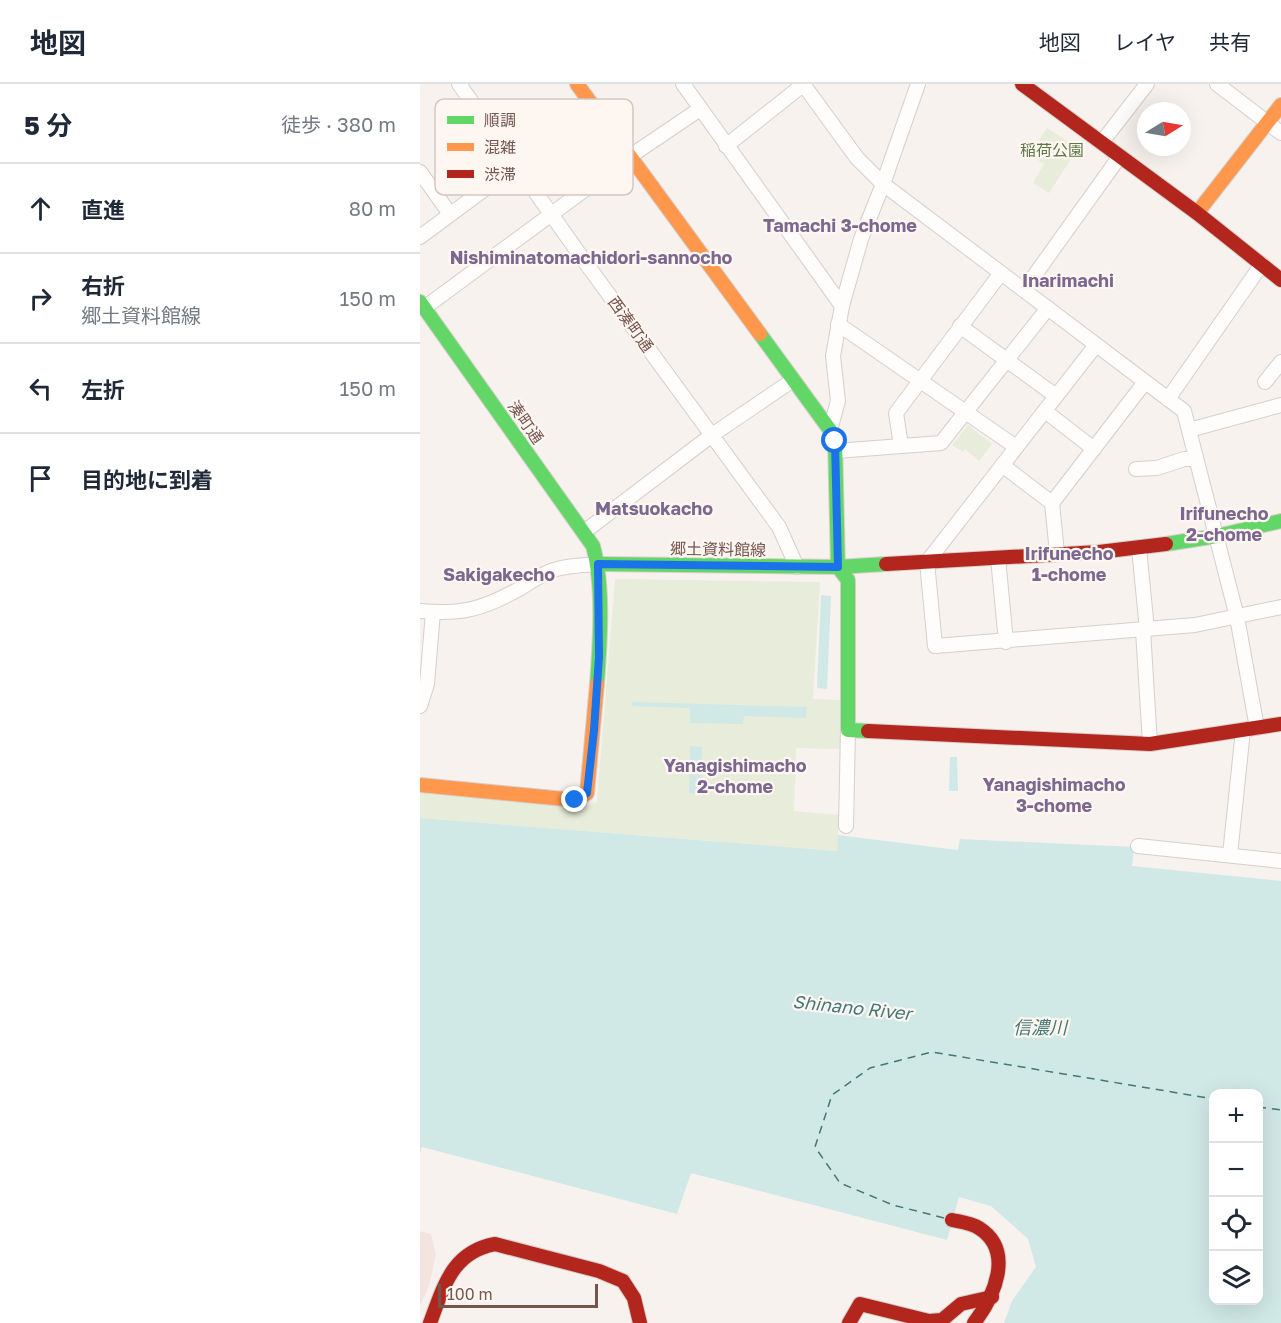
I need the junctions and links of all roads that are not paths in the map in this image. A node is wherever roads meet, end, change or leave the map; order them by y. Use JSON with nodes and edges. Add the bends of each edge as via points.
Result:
{"nodes":[{"id":1,"x":459,"y":84,"type":"edge"},
{"id":2,"x":577,"y":84,"type":"edge"},
{"id":3,"x":683,"y":84,"type":"edge"},
{"id":4,"x":803,"y":84,"type":"edge"},
{"id":5,"x":918,"y":84,"type":"edge"},
{"id":6,"x":1022,"y":84,"type":"edge"},
{"id":7,"x":1148,"y":84,"type":"edge"},
{"id":8,"x":1217,"y":84,"type":"edge"},
{"id":9,"x":470,"y":99,"type":"edge"},
{"id":10,"x":588,"y":99,"type":"edge"},
{"id":11,"x":1281,"y":105,"type":"edge"},
{"id":12,"x":700,"y":109,"type":"junction"},
{"id":13,"x":1268,"y":123,"type":"junction"},
{"id":14,"x":1281,"y":133,"type":"edge"},
{"id":15,"x":1102,"y":142,"type":"junction"},
{"id":16,"x":726,"y":146,"type":"junction"},
{"id":17,"x":633,"y":154,"type":"edge"},
{"id":18,"x":1120,"y":156,"type":"junction"},
{"id":19,"x":633,"y":162,"type":"edge"},
{"id":20,"x":420,"y":172,"type":"edge"},
{"id":21,"x":883,"y":184,"type":"junction"},
{"id":22,"x":435,"y":193,"type":"edge"},
{"id":23,"x":436,"y":195,"type":"edge"},
{"id":24,"x":476,"y":195,"type":"edge"},
{"id":25,"x":537,"y":195,"type":"edge"},
{"id":26,"x":577,"y":195,"type":"edge"},
{"id":27,"x":1197,"y":213,"type":"junction"},
{"id":28,"x":450,"y":214,"type":"junction"},
{"id":29,"x":551,"y":214,"type":"junction"},
{"id":30,"x":420,"y":237,"type":"edge"},
{"id":31,"x":1262,"y":264,"type":"junction"},
{"id":32,"x":1001,"y":273,"type":"junction"},
{"id":33,"x":1281,"y":280,"type":"edge"},
{"id":34,"x":1024,"y":290,"type":"junction"},
{"id":35,"x":422,"y":305,"type":"edge"},
{"id":36,"x":842,"y":306,"type":"junction"},
{"id":37,"x":1048,"y":308,"type":"junction"},
{"id":38,"x":838,"y":324,"type":"junction"},
{"id":39,"x":960,"y":326,"type":"junction"},
{"id":40,"x":1096,"y":345,"type":"junction"},
{"id":41,"x":1007,"y":360,"type":"junction"},
{"id":42,"x":1281,"y":362,"type":"edge"},
{"id":43,"x":793,"y":380,"type":"junction"},
{"id":44,"x":921,"y":381,"type":"junction"},
{"id":45,"x":1145,"y":382,"type":"junction"},
{"id":46,"x":1265,"y":382,"type":"dead end"},
{"id":47,"x":1056,"y":396,"type":"junction"},
{"id":48,"x":1168,"y":399,"type":"junction"},
{"id":49,"x":1281,"y":405,"type":"edge"},
{"id":50,"x":1045,"y":411,"type":"junction"},
{"id":51,"x":966,"y":413,"type":"junction"},
{"id":52,"x":830,"y":430,"type":"junction"},
{"id":53,"x":1189,"y":430,"type":"junction"},
{"id":54,"x":712,"y":435,"type":"junction"},
{"id":55,"x":901,"y":446,"type":"junction"},
{"id":56,"x":1016,"y":447,"type":"junction"},
{"id":57,"x":1094,"y":449,"type":"junction"},
{"id":58,"x":836,"y":452,"type":"junction"},
{"id":59,"x":1195,"y":459,"type":"junction"},
{"id":60,"x":1002,"y":465,"type":"junction"},
{"id":61,"x":1136,"y":469,"type":"dead end"},
{"id":62,"x":1052,"y":503,"type":"junction"},
{"id":63,"x":1281,"y":521,"type":"edge"},
{"id":64,"x":584,"y":532,"type":"junction"},
{"id":65,"x":1217,"y":536,"type":"junction"},
{"id":66,"x":1139,"y":548,"type":"junction"},
{"id":67,"x":1057,"y":553,"type":"junction"},
{"id":68,"x":998,"y":558,"type":"junction"},
{"id":69,"x":927,"y":562,"type":"junction"},
{"id":70,"x":598,"y":564,"type":"junction"},
{"id":71,"x":797,"y":567,"type":"junction"},
{"id":72,"x":838,"y":567,"type":"junction"},
{"id":73,"x":1281,"y":607,"type":"edge"},
{"id":74,"x":426,"y":612,"type":"edge"},
{"id":75,"x":1237,"y":617,"type":"junction"},
{"id":76,"x":1145,"y":630,"type":"junction"},
{"id":77,"x":1006,"y":642,"type":"junction"},
{"id":78,"x":420,"y":706,"type":"edge"},
{"id":79,"x":1281,"y":724,"type":"edge"},
{"id":80,"x":1257,"y":728,"type":"junction"},
{"id":81,"x":848,"y":730,"type":"junction"},
{"id":82,"x":1243,"y":730,"type":"junction"},
{"id":83,"x":1150,"y":744,"type":"junction"},
{"id":84,"x":420,"y":784,"type":"edge"},
{"id":85,"x":846,"y":826,"type":"dead end"},
{"id":86,"x":1138,"y":846,"type":"dead end"},
{"id":87,"x":1230,"y":855,"type":"junction"},
{"id":88,"x":1281,"y":861,"type":"edge"},
{"id":89,"x":952,"y":1220,"type":"dead end"},
{"id":90,"x":993,"y":1297,"type":"junction"},
{"id":91,"x":430,"y":1323,"type":"edge"},
{"id":92,"x":640,"y":1323,"type":"edge"},
{"id":93,"x":849,"y":1323,"type":"edge"},
{"id":94,"x":974,"y":1323,"type":"edge"}],
"edges":[{"from":1,"to":9,"type":"street","name":"西湊町通"},
{"from":2,"to":10,"type":"street"},
{"from":3,"to":12,"type":"street"},
{"from":4,"to":16,"type":"street"},
{"from":4,"to":21,"type":"street","via":[[857,158]]},
{"from":5,"to":21,"type":"street"},
{"from":6,"to":15,"type":"street"},
{"from":7,"to":15,"type":"street"},
{"from":8,"to":13,"type":"street"},
{"from":11,"to":13,"type":"street"},
{"from":12,"to":16,"type":"street"},
{"from":12,"to":17,"type":"street"},
{"from":13,"to":14,"type":"street"},
{"from":13,"to":27,"type":"street"},
{"from":15,"to":18,"type":"street"},
{"from":16,"to":36,"type":"street"},
{"from":18,"to":27,"type":"street"},
{"from":18,"to":34,"type":"street"},
{"from":19,"to":43,"type":"street"},
{"from":20,"to":22,"type":"street"},
{"from":21,"to":32,"type":"street"},
{"from":21,"to":36,"type":"street","via":[[861,239]]},
{"from":23,"to":28,"type":"street"},
{"from":24,"to":28,"type":"street"},
{"from":25,"to":29,"type":"street","name":"西湊町通"},
{"from":26,"to":29,"type":"street"},
{"from":27,"to":31,"type":"street"},
{"from":28,"to":30,"type":"street"},
{"from":29,"to":35,"type":"street"},
{"from":29,"to":54,"type":"street","name":"西湊町通"},
{"from":31,"to":33,"type":"street"},
{"from":31,"to":48,"type":"street"},
{"from":32,"to":34,"type":"street"},
{"from":32,"to":39,"type":"street"},
{"from":34,"to":37,"type":"street"},
{"from":35,"to":64,"type":"street","name":"湊町通"},
{"from":36,"to":38,"type":"street"},
{"from":37,"to":40,"type":"street"},
{"from":37,"to":41,"type":"street"},
{"from":38,"to":44,"type":"street"},
{"from":38,"to":52,"type":"street","via":[[833,356],[838,400]]},
{"from":39,"to":41,"type":"street"},
{"from":39,"to":44,"type":"street"},
{"from":40,"to":45,"type":"street"},
{"from":40,"to":47,"type":"street"},
{"from":41,"to":47,"type":"street"},
{"from":41,"to":51,"type":"street"},
{"from":42,"to":46,"type":"street"},
{"from":43,"to":52,"type":"street"},
{"from":43,"to":54,"type":"street"},
{"from":44,"to":51,"type":"street"},
{"from":44,"to":55,"type":"street","via":[[896,413]]},
{"from":45,"to":48,"type":"street"},
{"from":45,"to":57,"type":"street"},
{"from":47,"to":50,"type":"street"},
{"from":48,"to":53,"type":"street","via":[[1184,411]]},
{"from":49,"to":53,"type":"street"},
{"from":50,"to":56,"type":"street"},
{"from":50,"to":57,"type":"street"},
{"from":51,"to":55,"type":"street","via":[[941,443]]},
{"from":51,"to":56,"type":"street"},
{"from":52,"to":58,"type":"street"},
{"from":53,"to":59,"type":"street"},
{"from":54,"to":64,"type":"street"},
{"from":54,"to":71,"type":"street","name":"西湊町通","via":[[779,527]]},
{"from":55,"to":58,"type":"street"},
{"from":56,"to":60,"type":"street"},
{"from":57,"to":62,"type":"street"},
{"from":58,"to":72,"type":"street"},
{"from":59,"to":61,"type":"street"},
{"from":59,"to":65,"type":"street"},
{"from":60,"to":62,"type":"street"},
{"from":60,"to":69,"type":"street"},
{"from":62,"to":67,"type":"street"},
{"from":63,"to":65,"type":"street","name":"郷土資料館線"},
{"from":64,"to":70,"type":"street","name":"湊町通"},
{"from":65,"to":66,"type":"street","name":"郷土資料館線"},
{"from":65,"to":75,"type":"street"},
{"from":66,"to":67,"type":"street","name":"郷土資料館線"},
{"from":66,"to":76,"type":"street"},
{"from":67,"to":68,"type":"street","name":"郷土資料館線"},
{"from":68,"to":69,"type":"street","name":"郷土資料館線"},
{"from":68,"to":77,"type":"street"},
{"from":69,"to":72,"type":"street","name":"郷土資料館線"},
{"from":69,"to":77,"type":"street","via":[[934,646]]},
{"from":70,"to":71,"type":"street","name":"郷土資料館線"},
{"from":70,"to":74,"type":"street","via":[[561,567],[464,612]]},
{"from":70,"to":84,"type":"street","via":[[599,657],[587,793],[575,800]]},
{"from":71,"to":72,"type":"street","name":"郷土資料館線"},
{"from":72,"to":81,"type":"street","via":[[848,580]]},
{"from":73,"to":75,"type":"street"},
{"from":74,"to":78,"type":"street","via":[[427,684]]},
{"from":75,"to":76,"type":"street"},
{"from":75,"to":80,"type":"street"},
{"from":76,"to":77,"type":"street"},
{"from":76,"to":83,"type":"street"},
{"from":79,"to":80,"type":"street"},
{"from":80,"to":82,"type":"street"},
{"from":81,"to":83,"type":"street"},
{"from":81,"to":85,"type":"street"},
{"from":82,"to":83,"type":"street"},
{"from":82,"to":87,"type":"street"},
{"from":86,"to":87,"type":"street"},
{"from":87,"to":88,"type":"street"},
{"from":89,"to":90,"type":"street","via":[[979,1228],[991,1239],[999,1269]]},
{"from":90,"to":93,"type":"street","via":[[962,1304],[942,1320],[929,1321],[860,1304]]},
{"from":90,"to":94,"type":"street"},
{"from":91,"to":92,"type":"street","via":[[460,1259],[484,1244],[599,1271],[622,1281],[634,1298]]}]}
